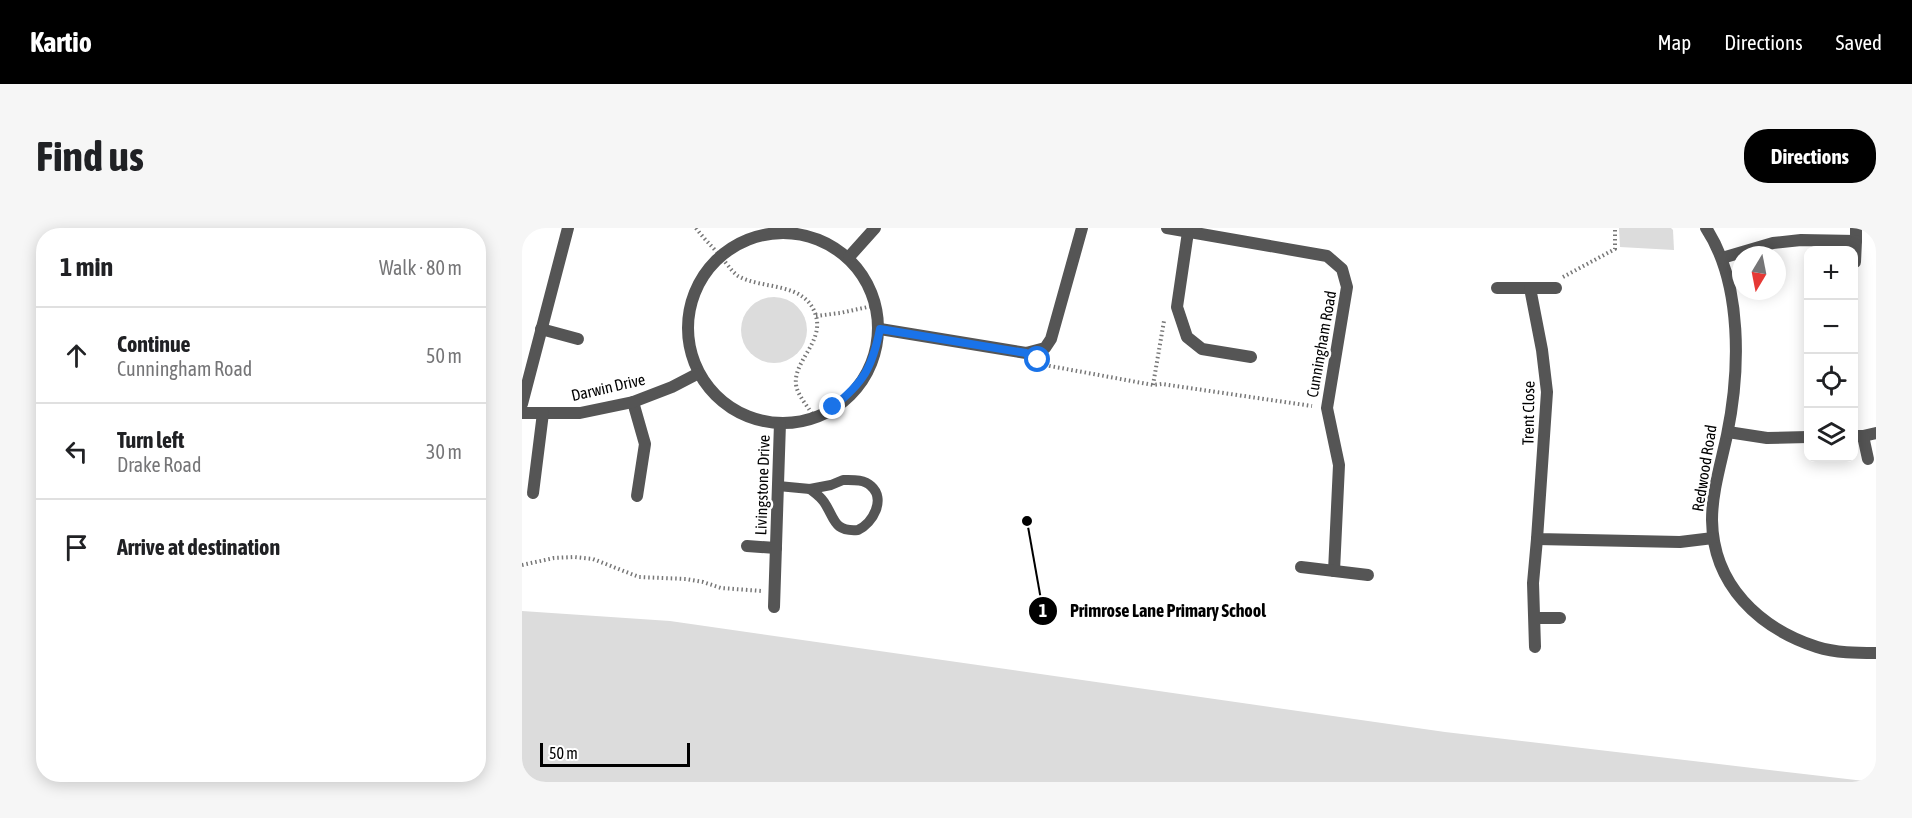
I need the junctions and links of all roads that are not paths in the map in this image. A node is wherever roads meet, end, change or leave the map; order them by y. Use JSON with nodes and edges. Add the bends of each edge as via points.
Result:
{"nodes":[{"id":1,"x":568,"y":228,"type":"edge"},
{"id":2,"x":875,"y":228,"type":"edge"},
{"id":3,"x":1082,"y":228,"type":"edge"},
{"id":4,"x":1167,"y":228,"type":"edge"},
{"id":5,"x":1706,"y":228,"type":"edge"},
{"id":6,"x":1856,"y":228,"type":"edge"},
{"id":7,"x":1188,"y":232,"type":"junction"},
{"id":8,"x":1856,"y":241,"type":"junction"},
{"id":9,"x":1856,"y":246,"type":"edge"},
{"id":10,"x":849,"y":257,"type":"junction"},
{"id":11,"x":1722,"y":258,"type":"junction"},
{"id":12,"x":1497,"y":288,"type":"dead end"},
{"id":13,"x":1530,"y":288,"type":"junction"},
{"id":14,"x":1556,"y":288,"type":"road end"},
{"id":15,"x":541,"y":329,"type":"junction"},
{"id":16,"x":880,"y":329,"type":"junction"},
{"id":17,"x":578,"y":339,"type":"dead end"},
{"id":18,"x":1251,"y":357,"type":"dead end"},
{"id":19,"x":697,"y":374,"type":"junction"},
{"id":20,"x":633,"y":402,"type":"junction"},
{"id":21,"x":522,"y":404,"type":"edge"},
{"id":22,"x":522,"y":413,"type":"edge"},
{"id":23,"x":543,"y":414,"type":"junction"},
{"id":24,"x":780,"y":423,"type":"junction"},
{"id":25,"x":1728,"y":432,"type":"junction"},
{"id":26,"x":1876,"y":433,"type":"edge"},
{"id":27,"x":1858,"y":436,"type":"edge"},
{"id":28,"x":1804,"y":438,"type":"edge"},
{"id":29,"x":1868,"y":459,"type":"dead end"},
{"id":30,"x":778,"y":486,"type":"junction"},
{"id":31,"x":810,"y":489,"type":"junction"},
{"id":32,"x":533,"y":493,"type":"dead end"},
{"id":33,"x":637,"y":496,"type":"dead end"},
{"id":34,"x":1713,"y":538,"type":"junction"},
{"id":35,"x":1537,"y":539,"type":"junction"},
{"id":36,"x":747,"y":546,"type":"dead end"},
{"id":37,"x":776,"y":548,"type":"junction"},
{"id":38,"x":1301,"y":567,"type":"dead end"},
{"id":39,"x":1334,"y":571,"type":"junction"},
{"id":40,"x":1368,"y":575,"type":"dead end"},
{"id":41,"x":774,"y":607,"type":"dead end"},
{"id":42,"x":1535,"y":618,"type":"junction"},
{"id":43,"x":1560,"y":618,"type":"dead end"},
{"id":44,"x":1535,"y":646,"type":"dead end"},
{"id":45,"x":1876,"y":653,"type":"edge"}],
"edges":[{"from":1,"to":15,"type":"street"},
{"from":2,"to":10,"type":"street"},
{"from":3,"to":16,"type":"street","via":[[1051,339],[1045,348],[1026,353]]},
{"from":4,"to":7,"type":"street","name":"Cunningham Road"},
{"from":5,"to":11,"type":"street","name":"Redwood Road"},
{"from":6,"to":8,"type":"street"},
{"from":7,"to":18,"type":"street","via":[[1177,307],[1187,337],[1202,349]]},
{"from":7,"to":39,"type":"street","name":"Cunningham Road","via":[[1327,256],[1342,269],[1347,287],[1327,408],[1339,465]]},
{"from":8,"to":9,"type":"street"},
{"from":8,"to":11,"type":"street","via":[[1773,243]]},
{"from":10,"to":16,"type":"street","via":[[864,274],[877,304]]},
{"from":10,"to":19,"type":"street","via":[[819,242],[786,236],[754,239],[721,256],[706,270],[687,317],[689,346]]},
{"from":11,"to":25,"type":"street","name":"Redwood Road","via":[[1736,326]]},
{"from":12,"to":13,"type":"street"},
{"from":13,"to":14,"type":"street"},
{"from":13,"to":35,"type":"street","name":"Trent Close","via":[[1547,392]]},
{"from":15,"to":17,"type":"street"},
{"from":15,"to":21,"type":"street"},
{"from":16,"to":24,"type":"street","via":[[865,376],[850,394],[814,417]]},
{"from":19,"to":20,"type":"street","name":"Darwin Drive"},
{"from":19,"to":24,"type":"street","via":[[712,394],[736,410],[759,420]]},
{"from":20,"to":23,"type":"street","name":"Darwin Drive","via":[[580,413]]},
{"from":20,"to":33,"type":"street","via":[[645,444]]},
{"from":22,"to":23,"type":"street","name":"Darwin Drive"},
{"from":23,"to":32,"type":"street"},
{"from":24,"to":30,"type":"street","name":"Livingstone Drive"},
{"from":25,"to":28,"type":"street"},
{"from":25,"to":34,"type":"street","name":"Redwood Road","via":[[1715,489]]},
{"from":26,"to":27,"type":"street"},
{"from":27,"to":29,"type":"street"},
{"from":30,"to":31,"type":"lane"},
{"from":30,"to":37,"type":"street","name":"Livingstone Drive"},
{"from":31,"to":31,"type":"lane","via":[[843,480],[868,484],[877,497],[874,516],[858,530],[845,529],[832,520],[825,503]]},
{"from":34,"to":35,"type":"street","via":[[1680,542]]},
{"from":34,"to":45,"type":"street","name":"Redwood Road","via":[[1720,565],[1752,612],[1780,631],[1819,648]]},
{"from":35,"to":42,"type":"street","name":"Trent Close"},
{"from":36,"to":37,"type":"street","name":"Livingstone Drive"},
{"from":37,"to":41,"type":"street","name":"Livingstone Drive"},
{"from":38,"to":39,"type":"street"},
{"from":39,"to":40,"type":"street"},
{"from":42,"to":43,"type":"street"},
{"from":42,"to":44,"type":"street","name":"Trent Close"}]}
